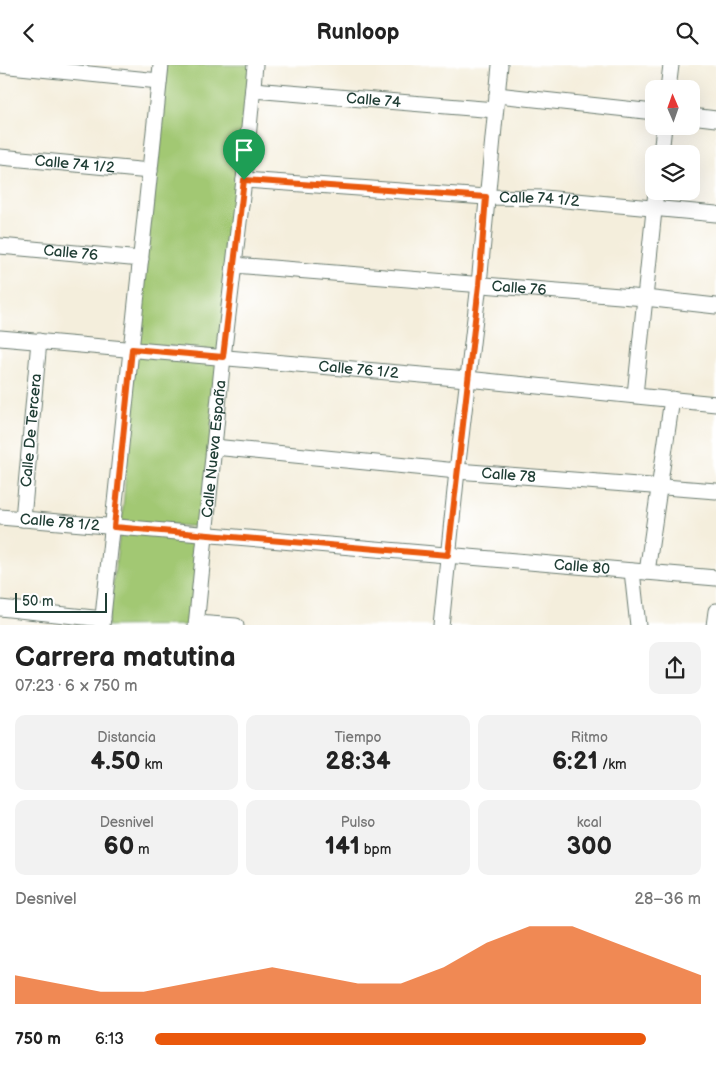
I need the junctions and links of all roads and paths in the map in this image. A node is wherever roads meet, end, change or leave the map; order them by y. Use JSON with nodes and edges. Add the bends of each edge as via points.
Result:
{"nodes":[{"id":1,"x":0,"y":65,"type":"edge"},
{"id":2,"x":161,"y":65,"type":"edge"},
{"id":3,"x":256,"y":65,"type":"edge"},
{"id":4,"x":500,"y":65,"type":"edge"},
{"id":5,"x":671,"y":65,"type":"edge"},
{"id":6,"x":669,"y":80,"type":"edge"},
{"id":7,"x":159,"y":81,"type":"junction"},
{"id":8,"x":253,"y":90,"type":"junction"},
{"id":9,"x":496,"y":103,"type":"junction"},
{"id":10,"x":645,"y":111,"type":"edge"},
{"id":11,"x":700,"y":117,"type":"edge"},
{"id":12,"x":716,"y":119,"type":"edge"},
{"id":13,"x":0,"y":157,"type":"edge"},
{"id":14,"x":150,"y":171,"type":"junction"},
{"id":15,"x":244,"y":180,"type":"junction"},
{"id":16,"x":486,"y":197,"type":"junction"},
{"id":17,"x":655,"y":200,"type":"edge"},
{"id":18,"x":654,"y":208,"type":"junction"},
{"id":19,"x":716,"y":215,"type":"edge"},
{"id":20,"x":0,"y":246,"type":"edge"},
{"id":21,"x":142,"y":259,"type":"junction"},
{"id":22,"x":234,"y":265,"type":"junction"},
{"id":23,"x":479,"y":285,"type":"junction"},
{"id":24,"x":645,"y":299,"type":"junction"},
{"id":25,"x":716,"y":306,"type":"edge"},
{"id":26,"x":0,"y":338,"type":"edge"},
{"id":27,"x":39,"y":341,"type":"junction"},
{"id":28,"x":132,"y":349,"type":"junction"},
{"id":29,"x":223,"y":357,"type":"junction"},
{"id":30,"x":467,"y":379,"type":"junction"},
{"id":31,"x":634,"y":395,"type":"junction"},
{"id":32,"x":672,"y":399,"type":"junction"},
{"id":33,"x":716,"y":404,"type":"edge"},
{"id":34,"x":214,"y":447,"type":"junction"},
{"id":35,"x":457,"y":471,"type":"junction"},
{"id":36,"x":659,"y":488,"type":"junction"},
{"id":37,"x":716,"y":491,"type":"edge"},
{"id":38,"x":0,"y":517,"type":"edge"},
{"id":39,"x":23,"y":519,"type":"junction"},
{"id":40,"x":114,"y":527,"type":"junction"},
{"id":41,"x":205,"y":535,"type":"junction"},
{"id":42,"x":448,"y":555,"type":"junction"},
{"id":43,"x":639,"y":572,"type":"junction"},
{"id":44,"x":716,"y":578,"type":"edge"},
{"id":45,"x":0,"y":608,"type":"edge"},
{"id":46,"x":716,"y":611,"type":"edge"},
{"id":47,"x":102,"y":622,"type":"edge"},
{"id":48,"x":196,"y":624,"type":"edge"},
{"id":49,"x":236,"y":625,"type":"edge"},
{"id":50,"x":441,"y":625,"type":"edge"},
{"id":51,"x":638,"y":625,"type":"edge"},
{"id":52,"x":714,"y":625,"type":"edge"}],
"edges":[{"from":1,"to":7,"type":"street"},
{"from":2,"to":7,"type":"street"},
{"from":3,"to":8,"type":"street","name":"Calle Nueva España"},
{"from":4,"to":9,"type":"street"},
{"from":5,"to":6,"type":"street"},
{"from":7,"to":14,"type":"street"},
{"from":8,"to":9,"type":"street","name":"Calle 74"},
{"from":8,"to":15,"type":"street","name":"Calle Nueva España"},
{"from":9,"to":10,"type":"street","name":"Calle 74"},
{"from":9,"to":16,"type":"street"},
{"from":11,"to":12,"type":"street"},
{"from":13,"to":14,"type":"street","name":"Calle 74 1/2"},
{"from":14,"to":21,"type":"street"},
{"from":15,"to":16,"type":"street","name":"Calle 74 1/2"},
{"from":15,"to":22,"type":"street","name":"Calle Nueva España"},
{"from":16,"to":18,"type":"street","name":"Calle 74 1/2"},
{"from":16,"to":23,"type":"street"},
{"from":17,"to":18,"type":"street"},
{"from":18,"to":19,"type":"street","name":"Calle 74 1/2"},
{"from":18,"to":24,"type":"street"},
{"from":20,"to":21,"type":"street","name":"Calle 76"},
{"from":21,"to":28,"type":"street"},
{"from":22,"to":23,"type":"street","name":"Calle 76"},
{"from":22,"to":29,"type":"street","name":"Calle Nueva España"},
{"from":23,"to":24,"type":"street","name":"Calle 76"},
{"from":23,"to":30,"type":"street"},
{"from":24,"to":25,"type":"street","name":"Calle 76"},
{"from":24,"to":31,"type":"street"},
{"from":26,"to":27,"type":"street","name":"Calle 76 1/2"},
{"from":27,"to":28,"type":"street","name":"Calle 76 1/2"},
{"from":27,"to":39,"type":"street","name":"Calle De Tercera"},
{"from":28,"to":29,"type":"street","name":"Calle 76 1/2"},
{"from":28,"to":40,"type":"street"},
{"from":29,"to":30,"type":"street","name":"Calle 76 1/2"},
{"from":29,"to":34,"type":"street","name":"Calle Nueva España"},
{"from":30,"to":31,"type":"street","name":"Calle 76 1/2"},
{"from":30,"to":35,"type":"street"},
{"from":31,"to":32,"type":"street","name":"Calle 76 1/2"},
{"from":32,"to":33,"type":"street","name":"Calle 76 1/2"},
{"from":32,"to":36,"type":"street"},
{"from":34,"to":35,"type":"street","name":"Calle 78"},
{"from":34,"to":41,"type":"street","name":"Calle Nueva España"},
{"from":35,"to":36,"type":"street","name":"Calle 78"},
{"from":35,"to":42,"type":"street"},
{"from":36,"to":37,"type":"street","name":"Calle 78"},
{"from":36,"to":43,"type":"street"},
{"from":38,"to":39,"type":"street","name":"Calle 78 1/2"},
{"from":39,"to":40,"type":"street","name":"Calle 78 1/2"},
{"from":40,"to":41,"type":"street","name":"Calle 78 1/2"},
{"from":40,"to":47,"type":"street"},
{"from":41,"to":42,"type":"street","name":"Calle 78 1/2"},
{"from":41,"to":48,"type":"street","name":"Calle Nueva España"},
{"from":42,"to":43,"type":"street","name":"Calle 80"},
{"from":42,"to":50,"type":"street"},
{"from":43,"to":44,"type":"street","name":"Calle 80"},
{"from":43,"to":51,"type":"street"},
{"from":45,"to":47,"type":"street"},
{"from":46,"to":52,"type":"street"},
{"from":48,"to":49,"type":"street"}]}
